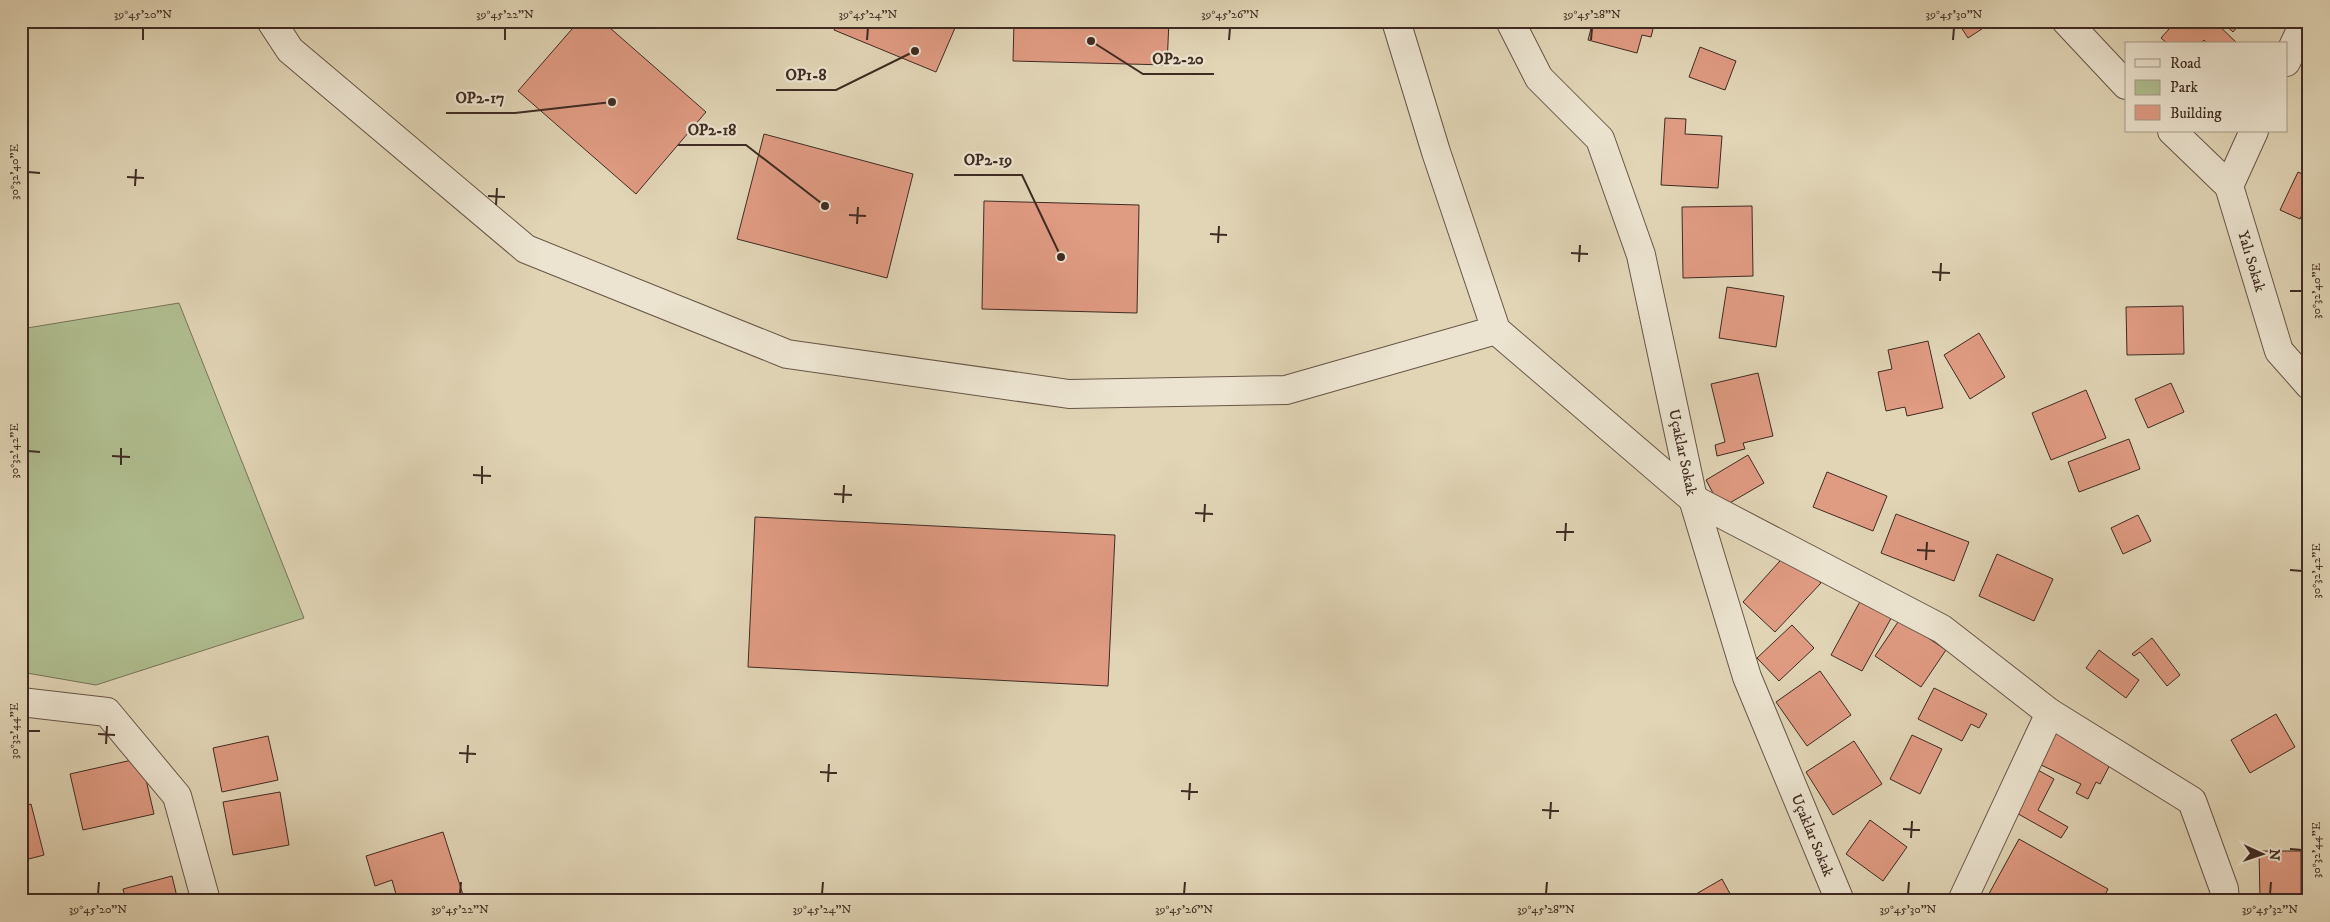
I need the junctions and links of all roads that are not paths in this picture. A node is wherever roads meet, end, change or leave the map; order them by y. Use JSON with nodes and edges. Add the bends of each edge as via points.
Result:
{"nodes":[{"id":1,"x":272,"y":21,"type":"edge"},
{"id":2,"x":1396,"y":21,"type":"edge"},
{"id":3,"x":1510,"y":21,"type":"edge"},
{"id":4,"x":2066,"y":21,"type":"edge"},
{"id":5,"x":2305,"y":21,"type":"edge"},
{"id":6,"x":2288,"y":58,"type":"edge"},
{"id":7,"x":2125,"y":84,"type":"edge"},
{"id":8,"x":2173,"y":132,"type":"edge"},
{"id":9,"x":2254,"y":132,"type":"edge"},
{"id":10,"x":2229,"y":186,"type":"junction"},
{"id":11,"x":1496,"y":330,"type":"junction"},
{"id":12,"x":2309,"y":385,"type":"edge"},
{"id":13,"x":1693,"y":499,"type":"junction"},
{"id":14,"x":21,"y":702,"type":"edge"},
{"id":15,"x":2050,"y":713,"type":"junction"},
{"id":16,"x":206,"y":901,"type":"edge"},
{"id":17,"x":1840,"y":901,"type":"edge"},
{"id":18,"x":1962,"y":901,"type":"edge"},
{"id":19,"x":2225,"y":901,"type":"edge"}],
"edges":[{"from":1,"to":11,"type":"street","via":[[290,50],[526,249],[787,354],[1069,394],[1286,390]]},
{"from":2,"to":11,"type":"street"},
{"from":3,"to":13,"type":"street","name":"Uçaklar Sokak","via":[[1539,78],[1600,140],[1641,255]]},
{"from":4,"to":7,"type":"street"},
{"from":5,"to":6,"type":"street"},
{"from":8,"to":10,"type":"street"},
{"from":9,"to":10,"type":"street"},
{"from":10,"to":12,"type":"street","name":"Yalı Sokak","via":[[2279,351]]},
{"from":11,"to":13,"type":"street"},
{"from":13,"to":15,"type":"street","via":[[1942,629]]},
{"from":13,"to":17,"type":"street","name":"Uçaklar Sokak","via":[[1747,677]]},
{"from":14,"to":16,"type":"street","via":[[106,712],[177,796]]},
{"from":15,"to":18,"type":"street"},
{"from":15,"to":19,"type":"street","via":[[2192,801],[2224,889]]}]}
